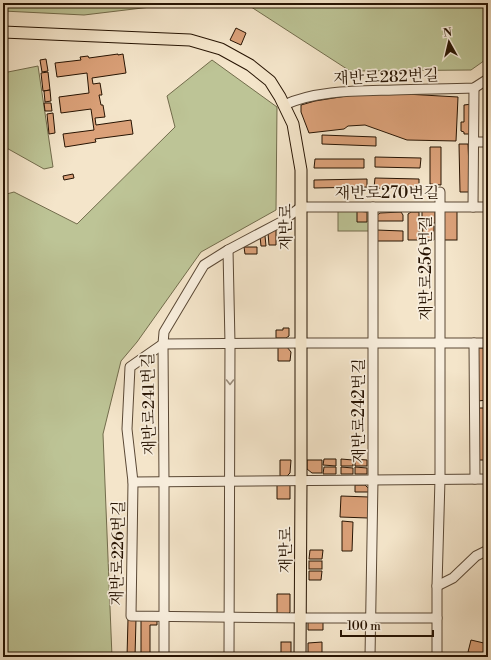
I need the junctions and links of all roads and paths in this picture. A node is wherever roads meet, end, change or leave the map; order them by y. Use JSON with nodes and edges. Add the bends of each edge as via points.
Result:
{"nodes":[{"id":1,"x":3,"y":32,"type":"edge"},
{"id":2,"x":488,"y":79,"type":"edge"},
{"id":3,"x":474,"y":88,"type":"junction"},
{"id":4,"x":284,"y":105,"type":"junction"},
{"id":5,"x":474,"y":142,"type":"junction"},
{"id":6,"x":488,"y":142,"type":"edge"},
{"id":7,"x":440,"y":192,"type":"dead end"},
{"id":8,"x":301,"y":207,"type":"junction"},
{"id":9,"x":373,"y":207,"type":"junction"},
{"id":10,"x":440,"y":207,"type":"junction"},
{"id":11,"x":473,"y":207,"type":"junction"},
{"id":12,"x":488,"y":207,"type":"edge"},
{"id":13,"x":228,"y":250,"type":"junction"},
{"id":14,"x":301,"y":342,"type":"junction"},
{"id":15,"x":230,"y":343,"type":"junction"},
{"id":16,"x":373,"y":343,"type":"junction"},
{"id":17,"x":441,"y":343,"type":"junction"},
{"id":18,"x":474,"y":343,"type":"junction"},
{"id":19,"x":488,"y":343,"type":"edge"},
{"id":20,"x":163,"y":344,"type":"junction"},
{"id":21,"x":440,"y":479,"type":"junction"},
{"id":22,"x":475,"y":479,"type":"junction"},
{"id":23,"x":488,"y":479,"type":"edge"},
{"id":24,"x":373,"y":480,"type":"junction"},
{"id":25,"x":229,"y":481,"type":"junction"},
{"id":26,"x":301,"y":481,"type":"junction"},
{"id":27,"x":133,"y":482,"type":"junction"},
{"id":28,"x":164,"y":482,"type":"junction"},
{"id":29,"x":488,"y":550,"type":"edge"},
{"id":30,"x":437,"y":586,"type":"junction"},
{"id":31,"x":164,"y":616,"type":"junction"},
{"id":32,"x":229,"y":617,"type":"junction"},
{"id":33,"x":300,"y":618,"type":"junction"},
{"id":34,"x":370,"y":618,"type":"junction"},
{"id":35,"x":437,"y":618,"type":"junction"},
{"id":36,"x":164,"y":657,"type":"edge"},
{"id":37,"x":229,"y":657,"type":"edge"},
{"id":38,"x":300,"y":657,"type":"edge"},
{"id":39,"x":370,"y":657,"type":"edge"},
{"id":40,"x":437,"y":657,"type":"edge"}],
"edges":[{"from":1,"to":4,"type":"main road","name":"재반로","via":[[190,40],[220,49],[250,65],[270,81]]},
{"from":2,"to":3,"type":"street"},
{"from":3,"to":4,"type":"street","name":"재반로282번길","via":[[320,94]]},
{"from":3,"to":5,"type":"street"},
{"from":4,"to":8,"type":"main road","name":"재반로","via":[[293,124],[301,170]]},
{"from":5,"to":6,"type":"street"},
{"from":5,"to":11,"type":"street"},
{"from":7,"to":10,"type":"street","name":"재반로256번길"},
{"from":8,"to":9,"type":"street","name":"재반로270번길"},
{"from":8,"to":13,"type":"street","via":[[281,222]]},
{"from":8,"to":14,"type":"main road","name":"재반로"},
{"from":9,"to":10,"type":"street","name":"재반로270번길"},
{"from":9,"to":16,"type":"street"},
{"from":10,"to":11,"type":"street","name":"재반로270번길"},
{"from":10,"to":17,"type":"street","name":"재반로256번길"},
{"from":11,"to":12,"type":"street","name":"재반로270번길"},
{"from":13,"to":15,"type":"street"},
{"from":13,"to":20,"type":"street","via":[[204,265],[164,332]]},
{"from":14,"to":15,"type":"street","name":"재반로256번길"},
{"from":14,"to":16,"type":"street","name":"재반로256번길"},
{"from":14,"to":26,"type":"main road","name":"재반로"},
{"from":15,"to":20,"type":"street","name":"재반로256번길"},
{"from":15,"to":25,"type":"street","one_way":true},
{"from":16,"to":17,"type":"street","name":"재반로256번길"},
{"from":16,"to":24,"type":"street","name":"재반로242번길"},
{"from":17,"to":18,"type":"street","name":"재반로256번길"},
{"from":17,"to":21,"type":"street"},
{"from":18,"to":19,"type":"street","name":"재반로256번길"},
{"from":18,"to":22,"type":"street"},
{"from":20,"to":27,"type":"street","name":"재반로241번길","via":[[130,367],[127,429]]},
{"from":20,"to":28,"type":"street","name":"재반로241번길"},
{"from":21,"to":22,"type":"street","name":"재반로242번길"},
{"from":21,"to":24,"type":"street","name":"재반로242번길"},
{"from":21,"to":30,"type":"street"},
{"from":22,"to":23,"type":"street","name":"재반로242번길"},
{"from":24,"to":26,"type":"street","name":"재반로242번길"},
{"from":24,"to":34,"type":"street"},
{"from":25,"to":26,"type":"street"},
{"from":25,"to":28,"type":"street"},
{"from":25,"to":32,"type":"street"},
{"from":26,"to":33,"type":"main road","name":"재반로"},
{"from":27,"to":28,"type":"street"},
{"from":27,"to":31,"type":"street","name":"재반로226번길","via":[[131,616]]},
{"from":28,"to":31,"type":"street"},
{"from":29,"to":30,"type":"street","via":[[476,556],[453,578]]},
{"from":30,"to":35,"type":"street"},
{"from":31,"to":32,"type":"street","name":"재반로226번길"},
{"from":31,"to":36,"type":"street"},
{"from":32,"to":33,"type":"street","name":"재반로226번길"},
{"from":32,"to":37,"type":"street"},
{"from":33,"to":34,"type":"street","name":"재반로226번길"},
{"from":33,"to":38,"type":"main road","name":"재반로"},
{"from":34,"to":35,"type":"street","name":"재반로226번길"},
{"from":34,"to":39,"type":"street"},
{"from":35,"to":40,"type":"street"}]}
